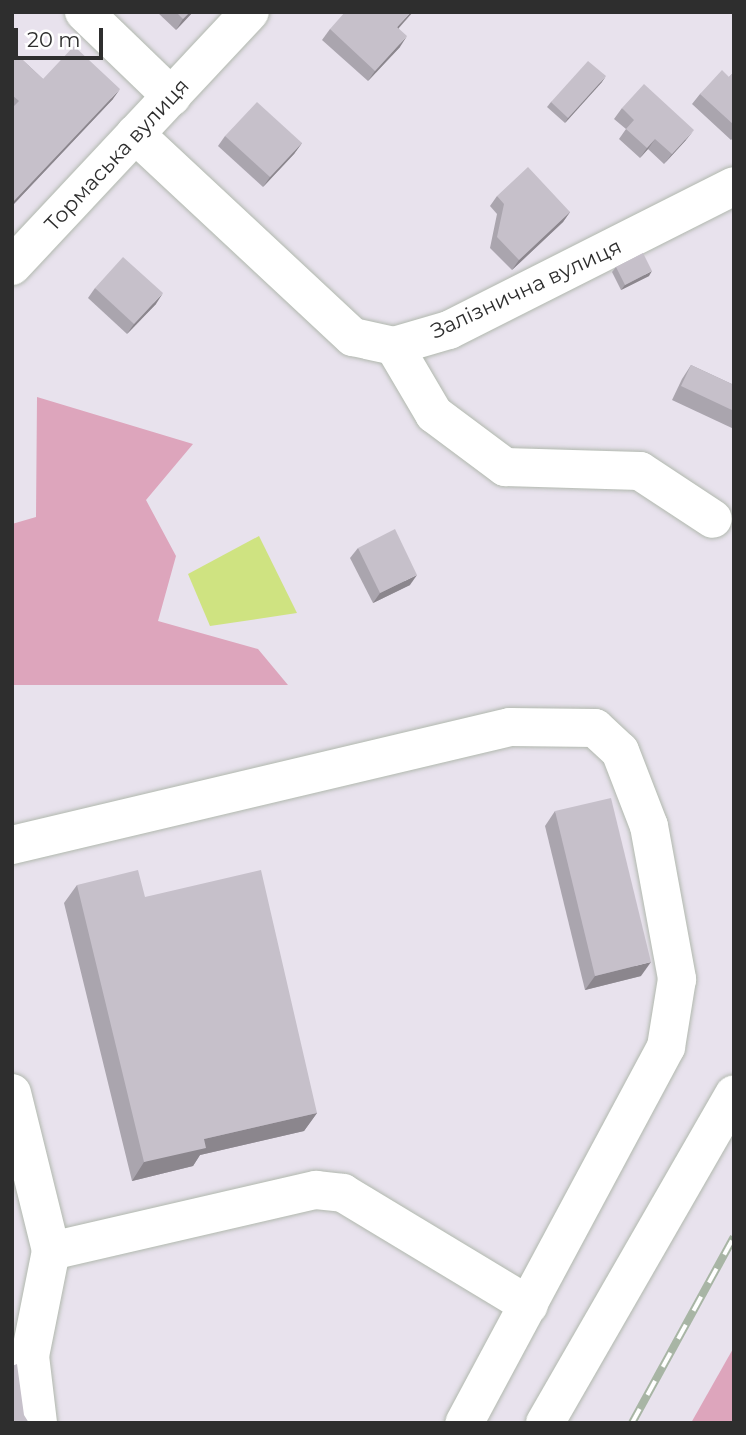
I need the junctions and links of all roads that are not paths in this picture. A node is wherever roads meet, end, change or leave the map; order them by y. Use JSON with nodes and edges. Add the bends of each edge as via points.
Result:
{"nodes":[{"id":1,"x":84,"y":12,"type":"edge"},
{"id":2,"x":250,"y":12,"type":"edge"},
{"id":3,"x":172,"y":97,"type":"junction"},
{"id":4,"x":135,"y":134,"type":"junction"},
{"id":5,"x":734,"y":186,"type":"edge"},
{"id":6,"x":12,"y":266,"type":"edge"},
{"id":7,"x":394,"y":346,"type":"junction"},
{"id":8,"x":713,"y":519,"type":"dead end"},
{"id":9,"x":12,"y":845,"type":"edge"},
{"id":10,"x":12,"y":1093,"type":"edge"},
{"id":11,"x":734,"y":1094,"type":"edge"},
{"id":12,"x":51,"y":1251,"type":"junction"},
{"id":13,"x":529,"y":1306,"type":"junction"},
{"id":14,"x":37,"y":1423,"type":"edge"},
{"id":15,"x":464,"y":1423,"type":"edge"},
{"id":16,"x":545,"y":1423,"type":"edge"}],
"edges":[{"from":1,"to":3,"type":"street"},
{"from":2,"to":3,"type":"street","name":"Тормаська вулиця"},
{"from":3,"to":4,"type":"street","name":"Тормаська вулиця"},
{"from":4,"to":6,"type":"street","name":"Тормаська вулиця"},
{"from":4,"to":7,"type":"street","name":"Залізнична вулиця","via":[[353,337]]},
{"from":5,"to":7,"type":"street","name":"Залізнична вулиця","via":[[449,330]]},
{"from":7,"to":8,"type":"street","via":[[434,414],[505,467],[640,471]]},
{"from":9,"to":13,"type":"street","via":[[510,727],[595,728],[620,751],[649,825],[677,979],[666,1047]]},
{"from":10,"to":12,"type":"street"},
{"from":11,"to":16,"type":"street"},
{"from":12,"to":13,"type":"street","via":[[316,1190],[342,1193]]},
{"from":12,"to":14,"type":"street","via":[[30,1356]]},
{"from":13,"to":15,"type":"street"}]}
